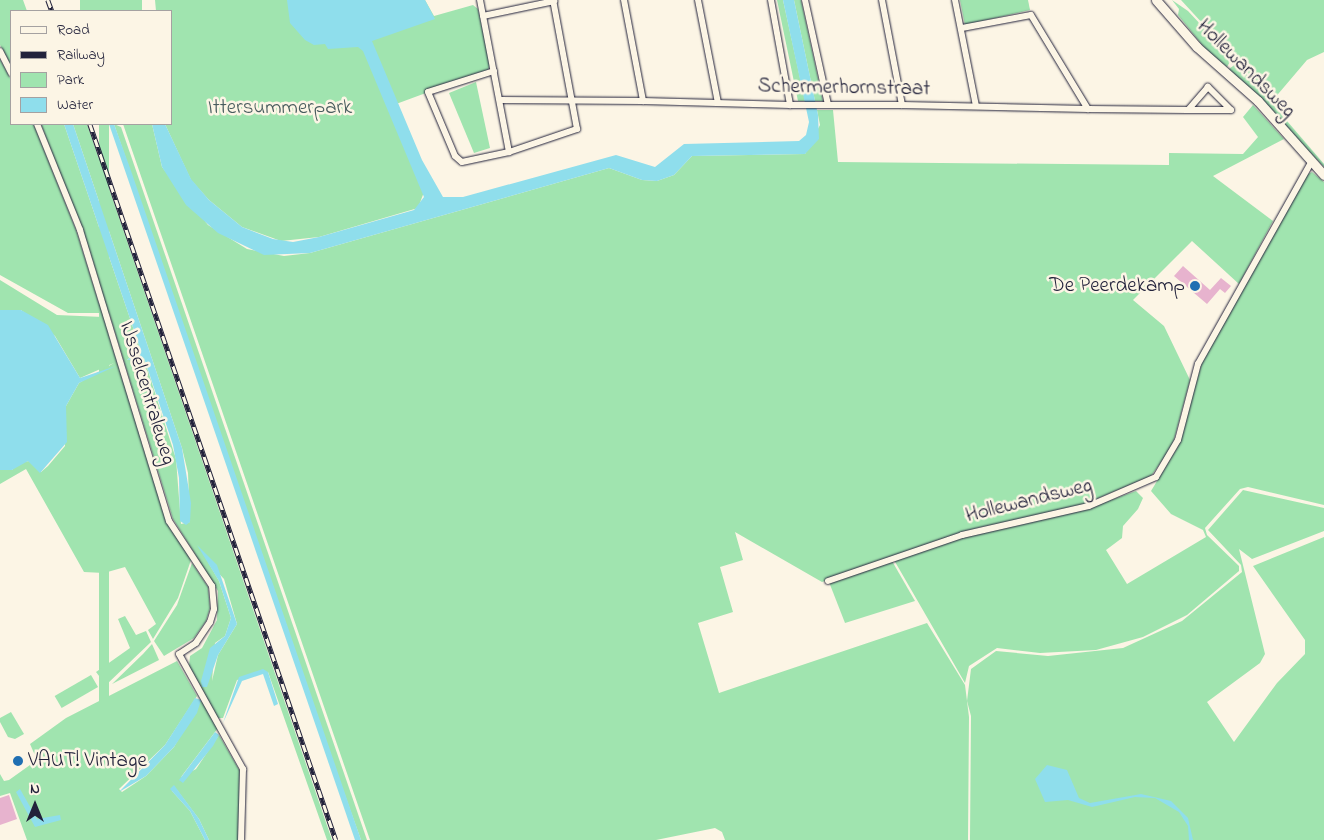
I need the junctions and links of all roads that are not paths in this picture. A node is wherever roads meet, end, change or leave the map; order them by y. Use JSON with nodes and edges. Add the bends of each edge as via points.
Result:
{"nodes":[{"id":1,"x":480,"y":0,"type":"edge"},
{"id":2,"x":554,"y":0,"type":"edge"},
{"id":3,"x":624,"y":0,"type":"edge"},
{"id":4,"x":698,"y":0,"type":"edge"},
{"id":5,"x":771,"y":0,"type":"edge"},
{"id":6,"x":805,"y":0,"type":"edge"},
{"id":7,"x":882,"y":0,"type":"edge"},
{"id":8,"x":955,"y":0,"type":"edge"},
{"id":9,"x":1156,"y":0,"type":"edge"},
{"id":10,"x":483,"y":16,"type":"junction"},
{"id":11,"x":962,"y":28,"type":"junction"},
{"id":12,"x":0,"y":52,"type":"edge"},
{"id":13,"x":10,"y":71,"type":"edge"},
{"id":14,"x":494,"y":71,"type":"junction"},
{"id":15,"x":500,"y":100,"type":"junction"},
{"id":16,"x":643,"y":101,"type":"junction"},
{"id":17,"x":574,"y":102,"type":"junction"},
{"id":18,"x":718,"y":103,"type":"junction"},
{"id":19,"x":790,"y":105,"type":"junction"},
{"id":20,"x":828,"y":105,"type":"junction"},
{"id":21,"x":902,"y":105,"type":"junction"},
{"id":22,"x":976,"y":106,"type":"junction"},
{"id":23,"x":1088,"y":109,"type":"junction"},
{"id":24,"x":1188,"y":110,"type":"junction"},
{"id":25,"x":37,"y":125,"type":"edge"},
{"id":26,"x":509,"y":152,"type":"junction"},
{"id":27,"x":1312,"y":161,"type":"junction"},
{"id":28,"x":1324,"y":174,"type":"edge"},
{"id":29,"x":828,"y":580,"type":"dead end"},
{"id":30,"x":241,"y":840,"type":"edge"}],
"edges":[{"from":1,"to":10,"type":"street"},
{"from":2,"to":10,"type":"street"},
{"from":2,"to":17,"type":"street"},
{"from":3,"to":16,"type":"street"},
{"from":4,"to":18,"type":"street"},
{"from":5,"to":19,"type":"street"},
{"from":6,"to":20,"type":"street"},
{"from":7,"to":21,"type":"street"},
{"from":8,"to":11,"type":"street"},
{"from":9,"to":27,"type":"main road","name":"Hollewandsweg","via":[[1196,47],[1258,101]]},
{"from":10,"to":14,"type":"street"},
{"from":11,"to":22,"type":"street"},
{"from":11,"to":23,"type":"street","via":[[1032,15]]},
{"from":12,"to":13,"type":"street"},
{"from":14,"to":15,"type":"street"},
{"from":14,"to":26,"type":"street","via":[[428,92],[455,156],[462,162]]},
{"from":15,"to":17,"type":"street","name":"Schermerhornstraat"},
{"from":15,"to":26,"type":"street"},
{"from":16,"to":17,"type":"street","name":"Schermerhornstraat"},
{"from":16,"to":18,"type":"street","name":"Schermerhornstraat"},
{"from":17,"to":26,"type":"street","via":[[577,129]]},
{"from":18,"to":19,"type":"street","name":"Schermerhornstraat"},
{"from":19,"to":20,"type":"street","name":"Schermerhornstraat"},
{"from":20,"to":21,"type":"street","name":"Schermerhornstraat"},
{"from":21,"to":22,"type":"street","name":"Schermerhornstraat"},
{"from":22,"to":23,"type":"street","name":"Schermerhornstraat"},
{"from":23,"to":24,"type":"street","name":"Schermerhornstraat"},
{"from":24,"to":24,"type":"street","name":"Schermerhornstraat","via":[[1208,87],[1231,110],[1196,110]]},
{"from":25,"to":30,"type":"street","name":"IJsselcentraleweg","via":[[80,230],[169,521],[212,586],[214,609],[210,622],[196,643],[179,654],[243,769]]},
{"from":27,"to":28,"type":"main road","name":"Hollewandsweg"},
{"from":27,"to":29,"type":"street","name":"Hollewandsweg","via":[[1202,357],[1178,440],[1156,477],[1081,509],[962,535]]}]}
